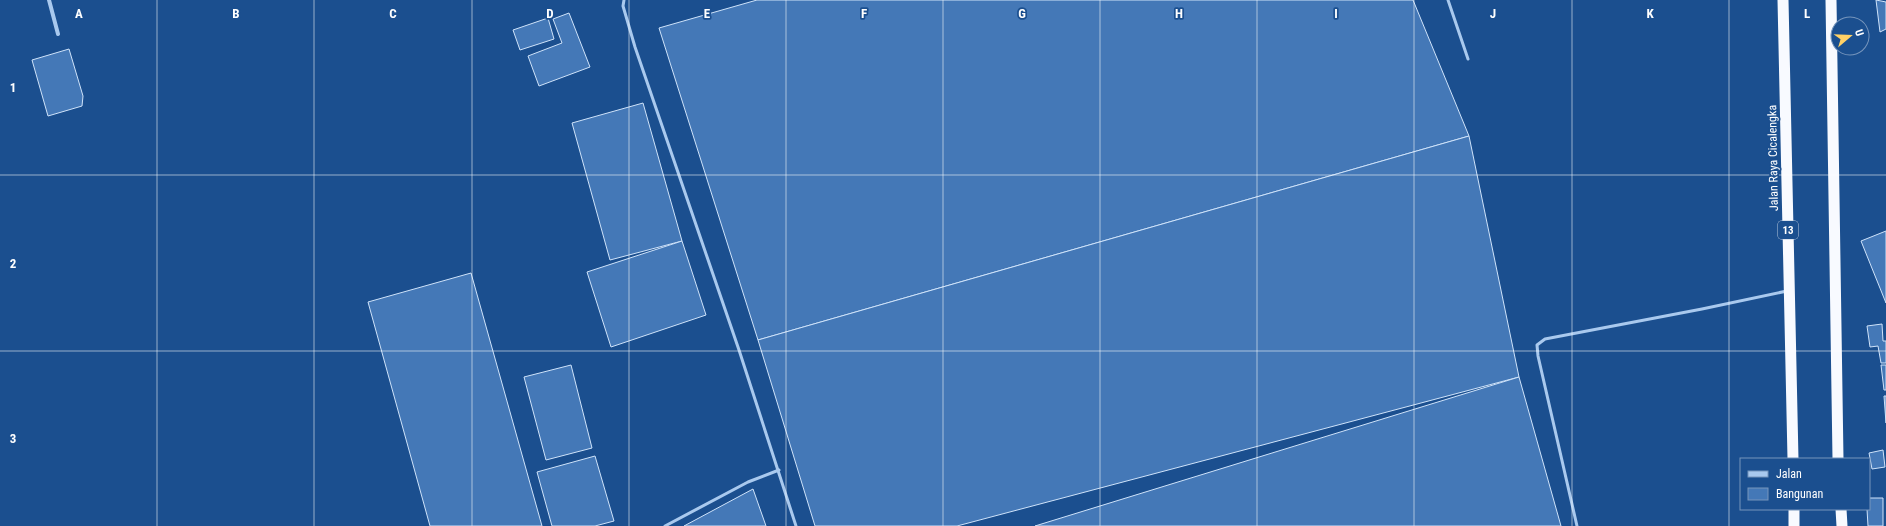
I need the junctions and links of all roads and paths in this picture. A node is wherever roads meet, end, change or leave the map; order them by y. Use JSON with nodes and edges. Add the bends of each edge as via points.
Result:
{"nodes":[{"id":1,"x":49,"y":0,"type":"edge"},
{"id":2,"x":624,"y":0,"type":"edge"},
{"id":3,"x":1448,"y":0,"type":"edge"},
{"id":4,"x":1783,"y":0,"type":"edge"},
{"id":5,"x":1831,"y":0,"type":"edge"},
{"id":6,"x":58,"y":34,"type":"dead end"},
{"id":7,"x":1468,"y":59,"type":"dead end"},
{"id":8,"x":1788,"y":291,"type":"junction"},
{"id":9,"x":1793,"y":458,"type":"edge"},
{"id":10,"x":1838,"y":458,"type":"edge"},
{"id":11,"x":779,"y":470,"type":"junction"},
{"id":12,"x":1794,"y":510,"type":"edge"},
{"id":13,"x":1841,"y":510,"type":"edge"},
{"id":14,"x":664,"y":526,"type":"edge"},
{"id":15,"x":796,"y":526,"type":"edge"},
{"id":16,"x":1577,"y":526,"type":"edge"},
{"id":17,"x":1794,"y":526,"type":"edge"},
{"id":18,"x":1842,"y":526,"type":"edge"}],
"edges":[{"from":1,"to":6,"type":"street"},
{"from":2,"to":11,"type":"lane","via":[[622,6]]},
{"from":3,"to":7,"type":"lane"},
{"from":4,"to":8,"type":"highway","name":"Jalan Raya Cicalengka","number":"13"},
{"from":5,"to":10,"type":"highway"},
{"from":8,"to":9,"type":"highway","name":"Jalan Raya Cicalengka","number":"13"},
{"from":8,"to":16,"type":"lane","via":[[1545,339],[1537,345]]},
{"from":11,"to":14,"type":"lane","via":[[748,482]]},
{"from":11,"to":15,"type":"lane"},
{"from":12,"to":17,"type":"highway"},
{"from":13,"to":18,"type":"highway"}]}
